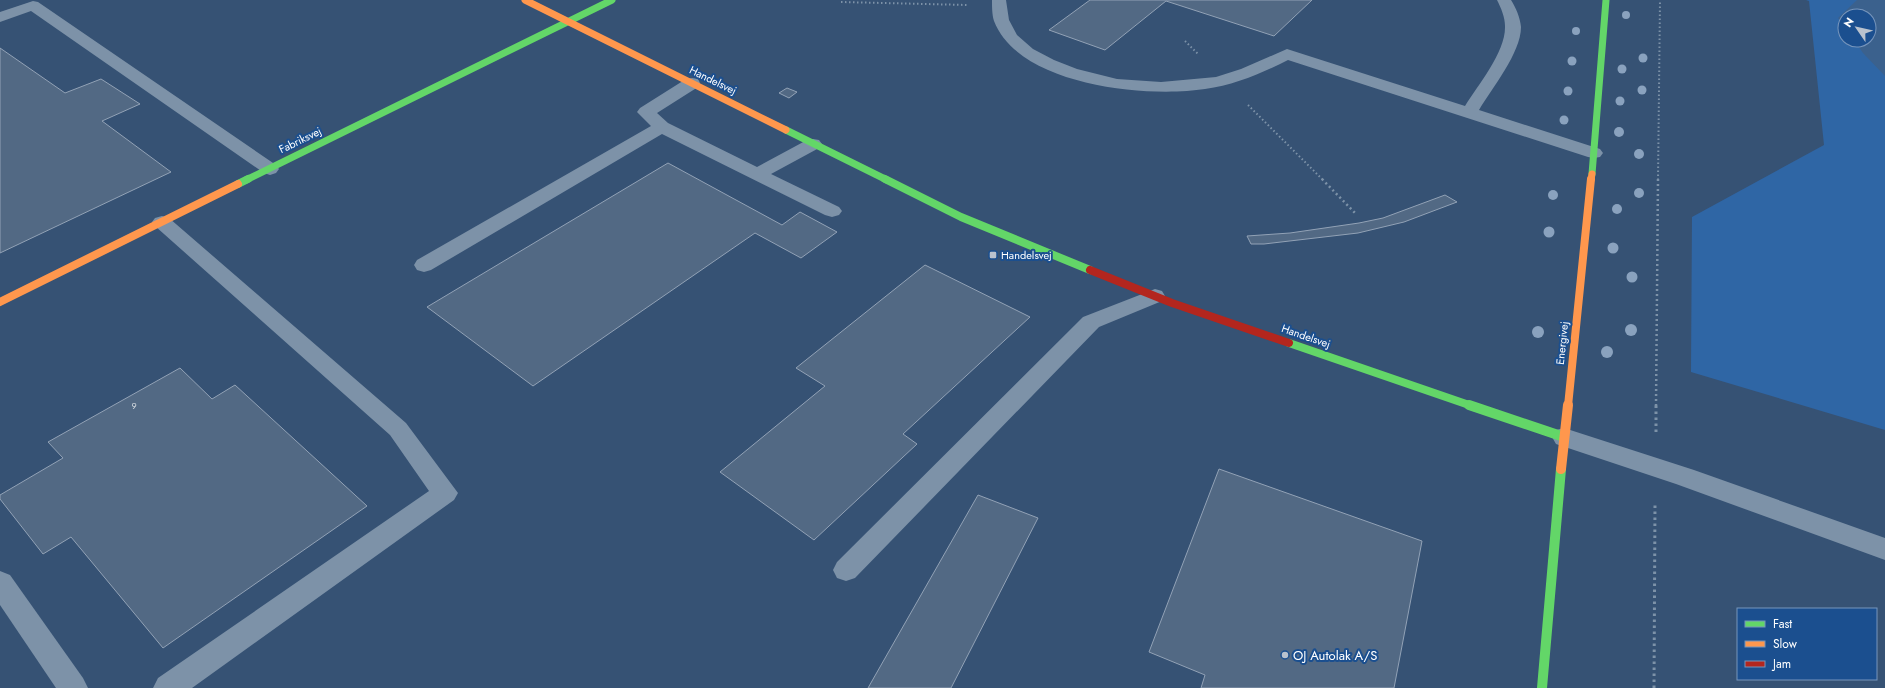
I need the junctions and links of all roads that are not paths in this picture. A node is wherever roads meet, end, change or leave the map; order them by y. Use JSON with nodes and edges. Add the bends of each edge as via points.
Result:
{"nodes":[{"id":1,"x":525,"y":0,"type":"edge"},
{"id":2,"x":612,"y":0,"type":"edge"},
{"id":3,"x":1504,"y":0,"type":"edge"},
{"id":4,"x":1606,"y":0,"type":"edge"},
{"id":5,"x":999,"y":3,"type":"edge"},
{"id":6,"x":0,"y":17,"type":"edge"},
{"id":7,"x":568,"y":22,"type":"junction"},
{"id":8,"x":692,"y":83,"type":"junction"},
{"id":9,"x":1469,"y":112,"type":"junction"},
{"id":10,"x":662,"y":128,"type":"junction"},
{"id":11,"x":813,"y":144,"type":"junction"},
{"id":12,"x":1594,"y":153,"type":"junction"},
{"id":13,"x":270,"y":169,"type":"junction"},
{"id":14,"x":757,"y":174,"type":"junction"},
{"id":15,"x":832,"y":211,"type":"dead end"},
{"id":16,"x":162,"y":222,"type":"junction"},
{"id":17,"x":424,"y":265,"type":"dead end"},
{"id":18,"x":1156,"y":296,"type":"junction"},
{"id":19,"x":0,"y":302,"type":"edge"},
{"id":20,"x":1564,"y":437,"type":"junction"},
{"id":21,"x":1885,"y":549,"type":"edge"},
{"id":22,"x":846,"y":570,"type":"dead end"},
{"id":23,"x":0,"y":583,"type":"edge"},
{"id":24,"x":73,"y":688,"type":"edge"},
{"id":25,"x":168,"y":688,"type":"edge"},
{"id":26,"x":1542,"y":688,"type":"edge"}],
"edges":[{"from":1,"to":7,"type":"street","name":"Handelsvej"},
{"from":2,"to":7,"type":"street","name":"Fabriksvej"},
{"from":3,"to":9,"type":"lane","via":[[1512,18],[1513,35],[1505,54]]},
{"from":4,"to":12,"type":"street","name":"Energivej"},
{"from":5,"to":9,"type":"lane","via":[[1000,17],[1016,43],[1059,69],[1105,81],[1134,86],[1185,86],[1224,80],[1248,73],[1287,54]]},
{"from":6,"to":13,"type":"lane","via":[[33,5]]},
{"from":7,"to":8,"type":"street","name":"Handelsvej"},
{"from":7,"to":13,"type":"street","name":"Fabriksvej"},
{"from":8,"to":10,"type":"lane","via":[[646,112]]},
{"from":8,"to":11,"type":"street","name":"Handelsvej"},
{"from":9,"to":12,"type":"lane"},
{"from":10,"to":14,"type":"lane"},
{"from":10,"to":17,"type":"lane"},
{"from":11,"to":14,"type":"lane"},
{"from":11,"to":18,"type":"street","name":"Handelsvej","via":[[961,217]]},
{"from":12,"to":20,"type":"street","name":"Energivej"},
{"from":13,"to":16,"type":"street","name":"Fabriksvej"},
{"from":14,"to":15,"type":"lane"},
{"from":16,"to":19,"type":"street","name":"Fabriksvej"},
{"from":16,"to":25,"type":"lane","via":[[398,429],[445,493]]},
{"from":18,"to":20,"type":"street","name":"Handelsvej"},
{"from":18,"to":22,"type":"lane","via":[[1091,322]]},
{"from":20,"to":21,"type":"lane","via":[[1692,479]]},
{"from":20,"to":26,"type":"street","name":"Energivej"},
{"from":23,"to":24,"type":"lane"}]}
